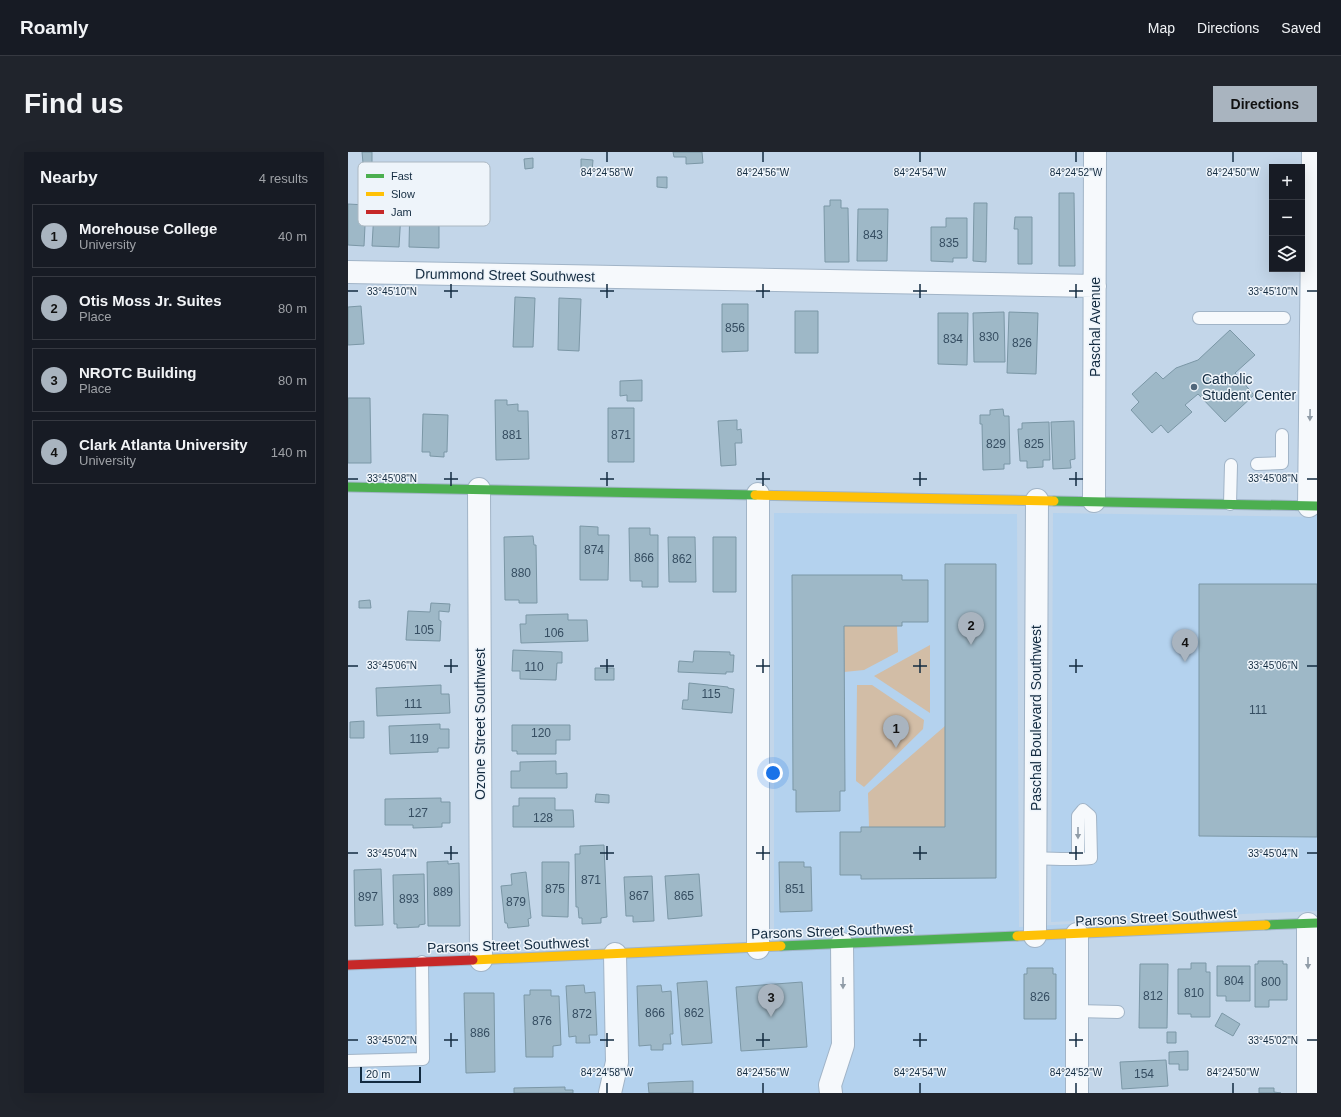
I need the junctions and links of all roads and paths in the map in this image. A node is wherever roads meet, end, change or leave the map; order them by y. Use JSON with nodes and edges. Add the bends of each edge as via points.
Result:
{"nodes":[{"id":1,"x":1095,"y":152,"type":"edge"},
{"id":2,"x":1313,"y":152,"type":"edge"},
{"id":3,"x":1307,"y":200,"type":"edge"},
{"id":4,"x":1307,"y":260,"type":"edge"},
{"id":5,"x":348,"y":272,"type":"edge"},
{"id":6,"x":1095,"y":286,"type":"junction"},
{"id":7,"x":1199,"y":318,"type":"dead end"},
{"id":8,"x":1284,"y":318,"type":"dead end"},
{"id":9,"x":1282,"y":435,"type":"dead end"},
{"id":10,"x":1257,"y":464,"type":"dead end"},
{"id":11,"x":1231,"y":465,"type":"dead end"},
{"id":12,"x":348,"y":487,"type":"edge"},
{"id":13,"x":479,"y":489,"type":"junction"},
{"id":14,"x":758,"y":494,"type":"junction"},
{"id":15,"x":1037,"y":500,"type":"junction"},
{"id":16,"x":1094,"y":501,"type":"junction"},
{"id":17,"x":1230,"y":504,"type":"junction"},
{"id":18,"x":1313,"y":506,"type":"edge"},
{"id":19,"x":1036,"y":858,"type":"junction"},
{"id":20,"x":1078,"y":859,"type":"junction"},
{"id":21,"x":1312,"y":924,"type":"edge"},
{"id":22,"x":1077,"y":934,"type":"junction"},
{"id":23,"x":1035,"y":936,"type":"junction"},
{"id":24,"x":842,"y":944,"type":"junction"},
{"id":25,"x":758,"y":948,"type":"junction"},
{"id":26,"x":615,"y":954,"type":"junction"},
{"id":27,"x":481,"y":960,"type":"junction"},
{"id":28,"x":422,"y":962,"type":"junction"},
{"id":29,"x":348,"y":965,"type":"edge"},
{"id":30,"x":1077,"y":1011,"type":"junction"},
{"id":31,"x":1118,"y":1012,"type":"dead end"},
{"id":32,"x":348,"y":1061,"type":"edge"},
{"id":33,"x":610,"y":1093,"type":"edge"},
{"id":34,"x":831,"y":1093,"type":"edge"},
{"id":35,"x":1077,"y":1093,"type":"edge"},
{"id":36,"x":1308,"y":1093,"type":"edge"}],
"edges":[{"from":1,"to":6,"type":"street","name":"Paschal Avenue"},
{"from":2,"to":3,"type":"street"},
{"from":3,"to":4,"type":"street"},
{"from":4,"to":18,"type":"street","one_way":true},
{"from":5,"to":6,"type":"street","name":"Drummond Street Southwest"},
{"from":6,"to":16,"type":"street","name":"Paschal Avenue","via":[[1101,317]]},
{"from":7,"to":8,"type":"lane"},
{"from":9,"to":10,"type":"lane","via":[[1282,463]]},
{"from":11,"to":17,"type":"lane"},
{"from":12,"to":13,"type":"street"},
{"from":13,"to":14,"type":"street"},
{"from":13,"to":27,"type":"street","name":"Ozone Street Southwest"},
{"from":14,"to":15,"type":"street"},
{"from":14,"to":25,"type":"street"},
{"from":15,"to":16,"type":"street"},
{"from":15,"to":19,"type":"street","name":"Paschal Boulevard Southwest"},
{"from":16,"to":17,"type":"street"},
{"from":17,"to":18,"type":"street"},
{"from":19,"to":20,"type":"lane"},
{"from":19,"to":23,"type":"street","name":"Paschal Boulevard Southwest"},
{"from":20,"to":20,"type":"lane","one_way":true,"via":[[1091,858],[1090,816],[1083,810],[1078,816]]},
{"from":21,"to":22,"type":"street","name":"Parsons Street Southwest"},
{"from":21,"to":36,"type":"street","one_way":true},
{"from":22,"to":23,"type":"street","name":"Parsons Street Southwest"},
{"from":22,"to":30,"type":"street"},
{"from":23,"to":24,"type":"street","name":"Parsons Street Southwest"},
{"from":24,"to":25,"type":"street","name":"Parsons Street Southwest"},
{"from":24,"to":34,"type":"street","one_way":true,"via":[[843,1045],[830,1085]]},
{"from":25,"to":26,"type":"street","name":"Parsons Street Southwest"},
{"from":26,"to":27,"type":"street","name":"Parsons Street Southwest"},
{"from":26,"to":33,"type":"street","via":[[617,1062]]},
{"from":27,"to":28,"type":"street","name":"Parsons Street Southwest"},
{"from":28,"to":29,"type":"street","name":"Parsons Street Southwest"},
{"from":28,"to":32,"type":"lane","via":[[423,1059]]},
{"from":30,"to":31,"type":"lane"},
{"from":30,"to":35,"type":"street"}]}
